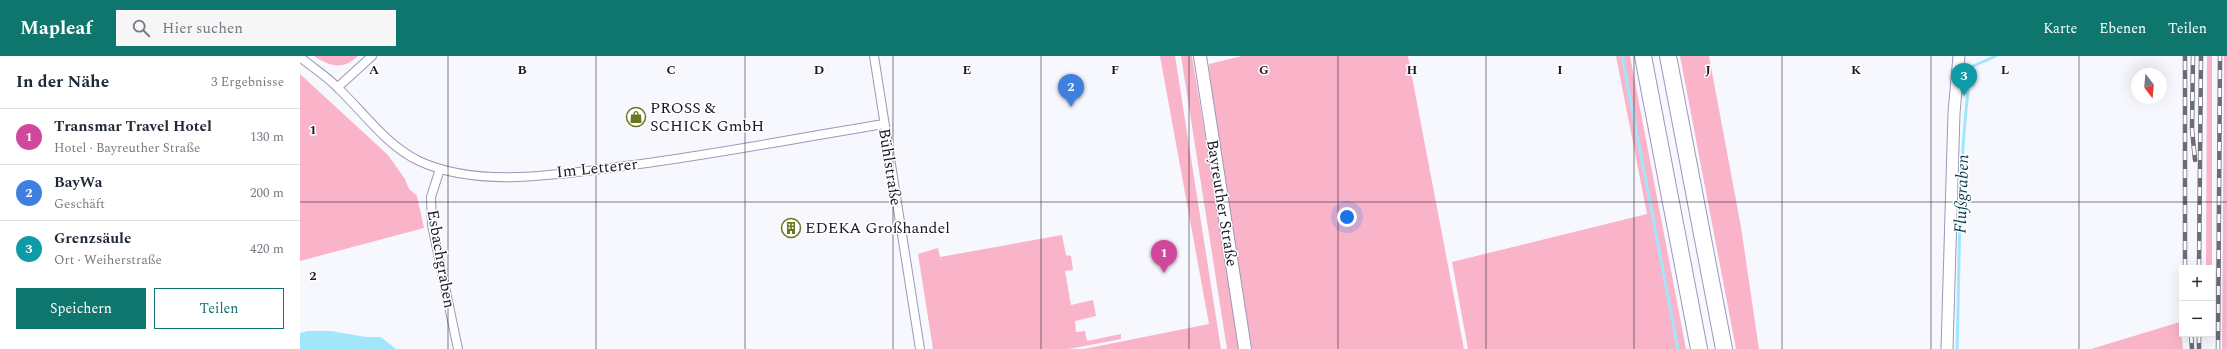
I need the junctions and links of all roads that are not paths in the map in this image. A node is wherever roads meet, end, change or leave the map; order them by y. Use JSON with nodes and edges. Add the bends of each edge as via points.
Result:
{"nodes":[{"id":1,"x":372,"y":56,"type":"edge"},
{"id":2,"x":874,"y":56,"type":"edge"},
{"id":3,"x":1200,"y":56,"type":"edge"},
{"id":4,"x":1643,"y":56,"type":"edge"},
{"id":5,"x":1668,"y":56,"type":"edge"},
{"id":6,"x":1959,"y":56,"type":"edge"},
{"id":7,"x":300,"y":58,"type":"edge"},
{"id":8,"x":338,"y":87,"type":"junction"},
{"id":9,"x":884,"y":124,"type":"junction"},
{"id":10,"x":440,"y":170,"type":"junction"},
{"id":11,"x":458,"y":349,"type":"edge"},
{"id":12,"x":920,"y":349,"type":"edge"},
{"id":13,"x":1245,"y":349,"type":"edge"},
{"id":14,"x":1700,"y":349,"type":"edge"},
{"id":15,"x":1724,"y":349,"type":"edge"},
{"id":16,"x":1947,"y":349,"type":"edge"}],
"edges":[{"from":1,"to":8,"type":"street"},
{"from":2,"to":9,"type":"street","name":"Bühlstraße"},
{"from":3,"to":13,"type":"main road","name":"Bayreuther Straße"},
{"from":4,"to":14,"type":"highway"},
{"from":5,"to":15,"type":"highway"},
{"from":6,"to":16,"type":"street","via":[[1954,113]]},
{"from":7,"to":8,"type":"street","name":"Im Letterer"},
{"from":8,"to":10,"type":"street","name":"Im Letterer","via":[[405,152]]},
{"from":9,"to":10,"type":"street","name":"Im Letterer","via":[[731,151],[586,170],[475,176]]},
{"from":9,"to":12,"type":"street","name":"Bühlstraße"},
{"from":10,"to":11,"type":"street","name":"Esbachgraben","via":[[432,197],[432,225]]}]}
